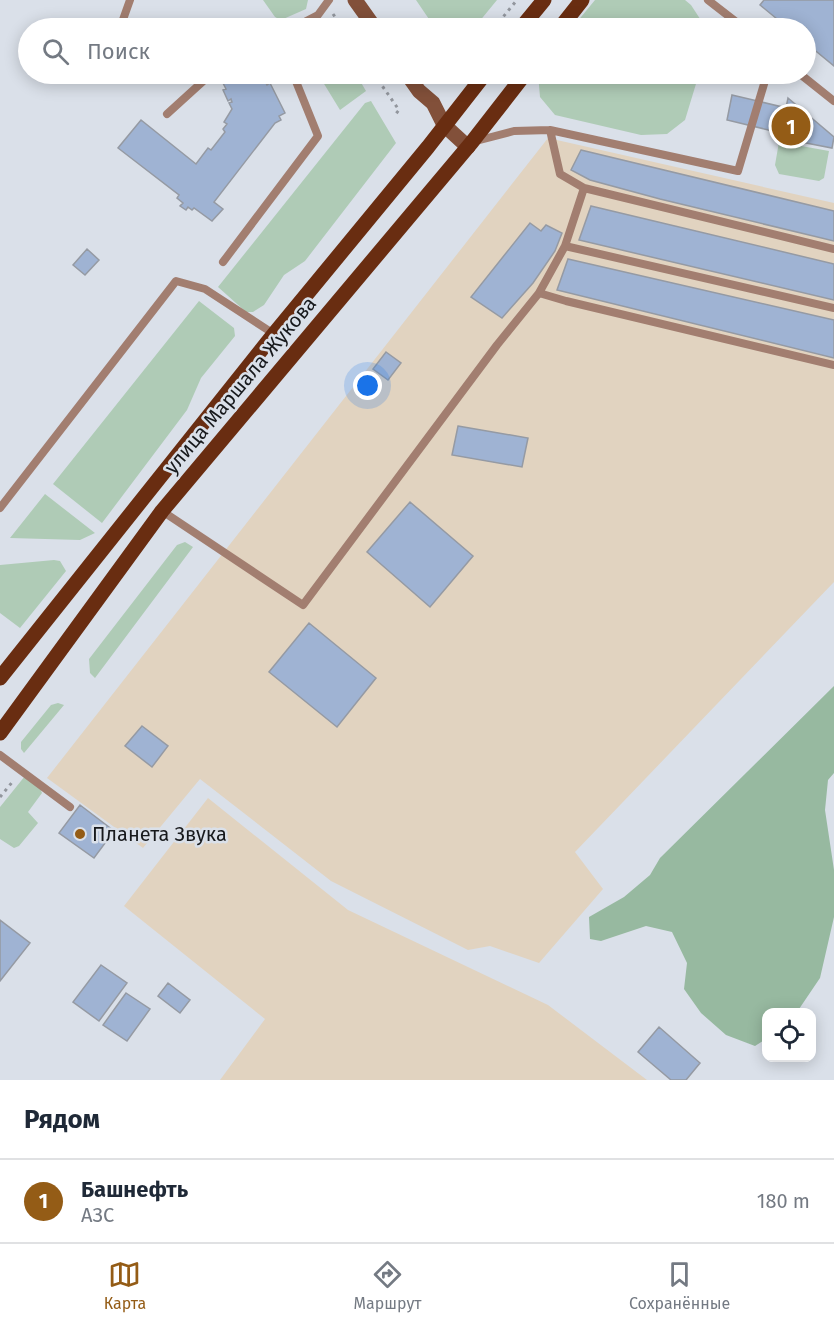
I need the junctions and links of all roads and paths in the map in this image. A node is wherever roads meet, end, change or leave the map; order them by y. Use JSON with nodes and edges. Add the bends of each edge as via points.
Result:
{"nodes":[{"id":1,"x":130,"y":0,"type":"edge"},
{"id":2,"x":328,"y":0,"type":"edge"},
{"id":3,"x":355,"y":0,"type":"edge"},
{"id":4,"x":517,"y":0,"type":"edge"},
{"id":5,"x":544,"y":0,"type":"edge"},
{"id":6,"x":582,"y":0,"type":"edge"},
{"id":7,"x":708,"y":0,"type":"edge"},
{"id":8,"x":124,"y":18,"type":"edge"},
{"id":9,"x":312,"y":18,"type":"edge"},
{"id":10,"x":368,"y":18,"type":"edge"},
{"id":11,"x":502,"y":18,"type":"edge"},
{"id":12,"x":529,"y":18,"type":"edge"},
{"id":13,"x":568,"y":18,"type":"edge"},
{"id":14,"x":731,"y":18,"type":"edge"},
{"id":15,"x":200,"y":84,"type":"edge"},
{"id":16,"x":297,"y":84,"type":"edge"},
{"id":17,"x":381,"y":84,"type":"edge"},
{"id":18,"x":414,"y":84,"type":"edge"},
{"id":19,"x":477,"y":84,"type":"edge"},
{"id":20,"x":517,"y":84,"type":"edge"},
{"id":21,"x":764,"y":84,"type":"edge"},
{"id":22,"x":813,"y":84,"type":"edge"},
{"id":23,"x":834,"y":101,"type":"edge"},
{"id":24,"x":167,"y":114,"type":"dead end"},
{"id":25,"x":394,"y":116,"type":"dead end"},
{"id":26,"x":444,"y":125,"type":"junction"},
{"id":27,"x":550,"y":130,"type":"junction"},
{"id":28,"x":470,"y":144,"type":"junction"},
{"id":29,"x":584,"y":188,"type":"junction"},
{"id":30,"x":565,"y":246,"type":"junction"},
{"id":31,"x":834,"y":249,"type":"edge"},
{"id":32,"x":223,"y":262,"type":"dead end"},
{"id":33,"x":539,"y":293,"type":"junction"},
{"id":34,"x":834,"y":308,"type":"edge"},
{"id":35,"x":274,"y":334,"type":"junction"},
{"id":36,"x":834,"y":365,"type":"edge"},
{"id":37,"x":0,"y":508,"type":"edge"},
{"id":38,"x":162,"y":511,"type":"junction"},
{"id":39,"x":0,"y":678,"type":"edge"},
{"id":40,"x":0,"y":733,"type":"edge"},
{"id":41,"x":0,"y":755,"type":"edge"},
{"id":42,"x":21,"y":770,"type":"junction"},
{"id":43,"x":0,"y":797,"type":"edge"},
{"id":44,"x":70,"y":807,"type":"dead end"}],
"edges":[{"from":1,"to":8,"type":"lane"},
{"from":2,"to":9,"type":"lane"},
{"from":3,"to":10,"type":"main road"},
{"from":4,"to":11,"type":"path"},
{"from":5,"to":12,"type":"main road"},
{"from":6,"to":13,"type":"main road"},
{"from":7,"to":14,"type":"lane"},
{"from":15,"to":24,"type":"lane"},
{"from":16,"to":32,"type":"lane","via":[[318,136]]},
{"from":17,"to":25,"type":"path","via":[[399,110]]},
{"from":18,"to":26,"type":"main road","via":[[433,103]]},
{"from":19,"to":26,"type":"main road","name":"улица Маршала Жукова"},
{"from":20,"to":28,"type":"main road","name":"улица Маршала Жукова"},
{"from":21,"to":27,"type":"lane","via":[[738,171]]},
{"from":22,"to":23,"type":"lane"},
{"from":26,"to":28,"type":"main road"},
{"from":26,"to":35,"type":"main road","name":"улица Маршала Жукова"},
{"from":27,"to":28,"type":"lane","via":[[514,131]]},
{"from":27,"to":29,"type":"lane","via":[[560,174]]},
{"from":28,"to":38,"type":"main road","name":"улица Маршала Жукова"},
{"from":29,"to":30,"type":"lane"},
{"from":29,"to":31,"type":"lane"},
{"from":30,"to":33,"type":"lane"},
{"from":30,"to":34,"type":"lane"},
{"from":33,"to":36,"type":"lane"},
{"from":33,"to":38,"type":"lane","via":[[303,605]]},
{"from":35,"to":37,"type":"lane","via":[[205,289],[177,281]]},
{"from":35,"to":39,"type":"main road","name":"улица Маршала Жукова"},
{"from":38,"to":40,"type":"main road","name":"улица Маршала Жукова"},
{"from":41,"to":42,"type":"lane"},
{"from":42,"to":43,"type":"path"},
{"from":42,"to":44,"type":"lane"}]}
